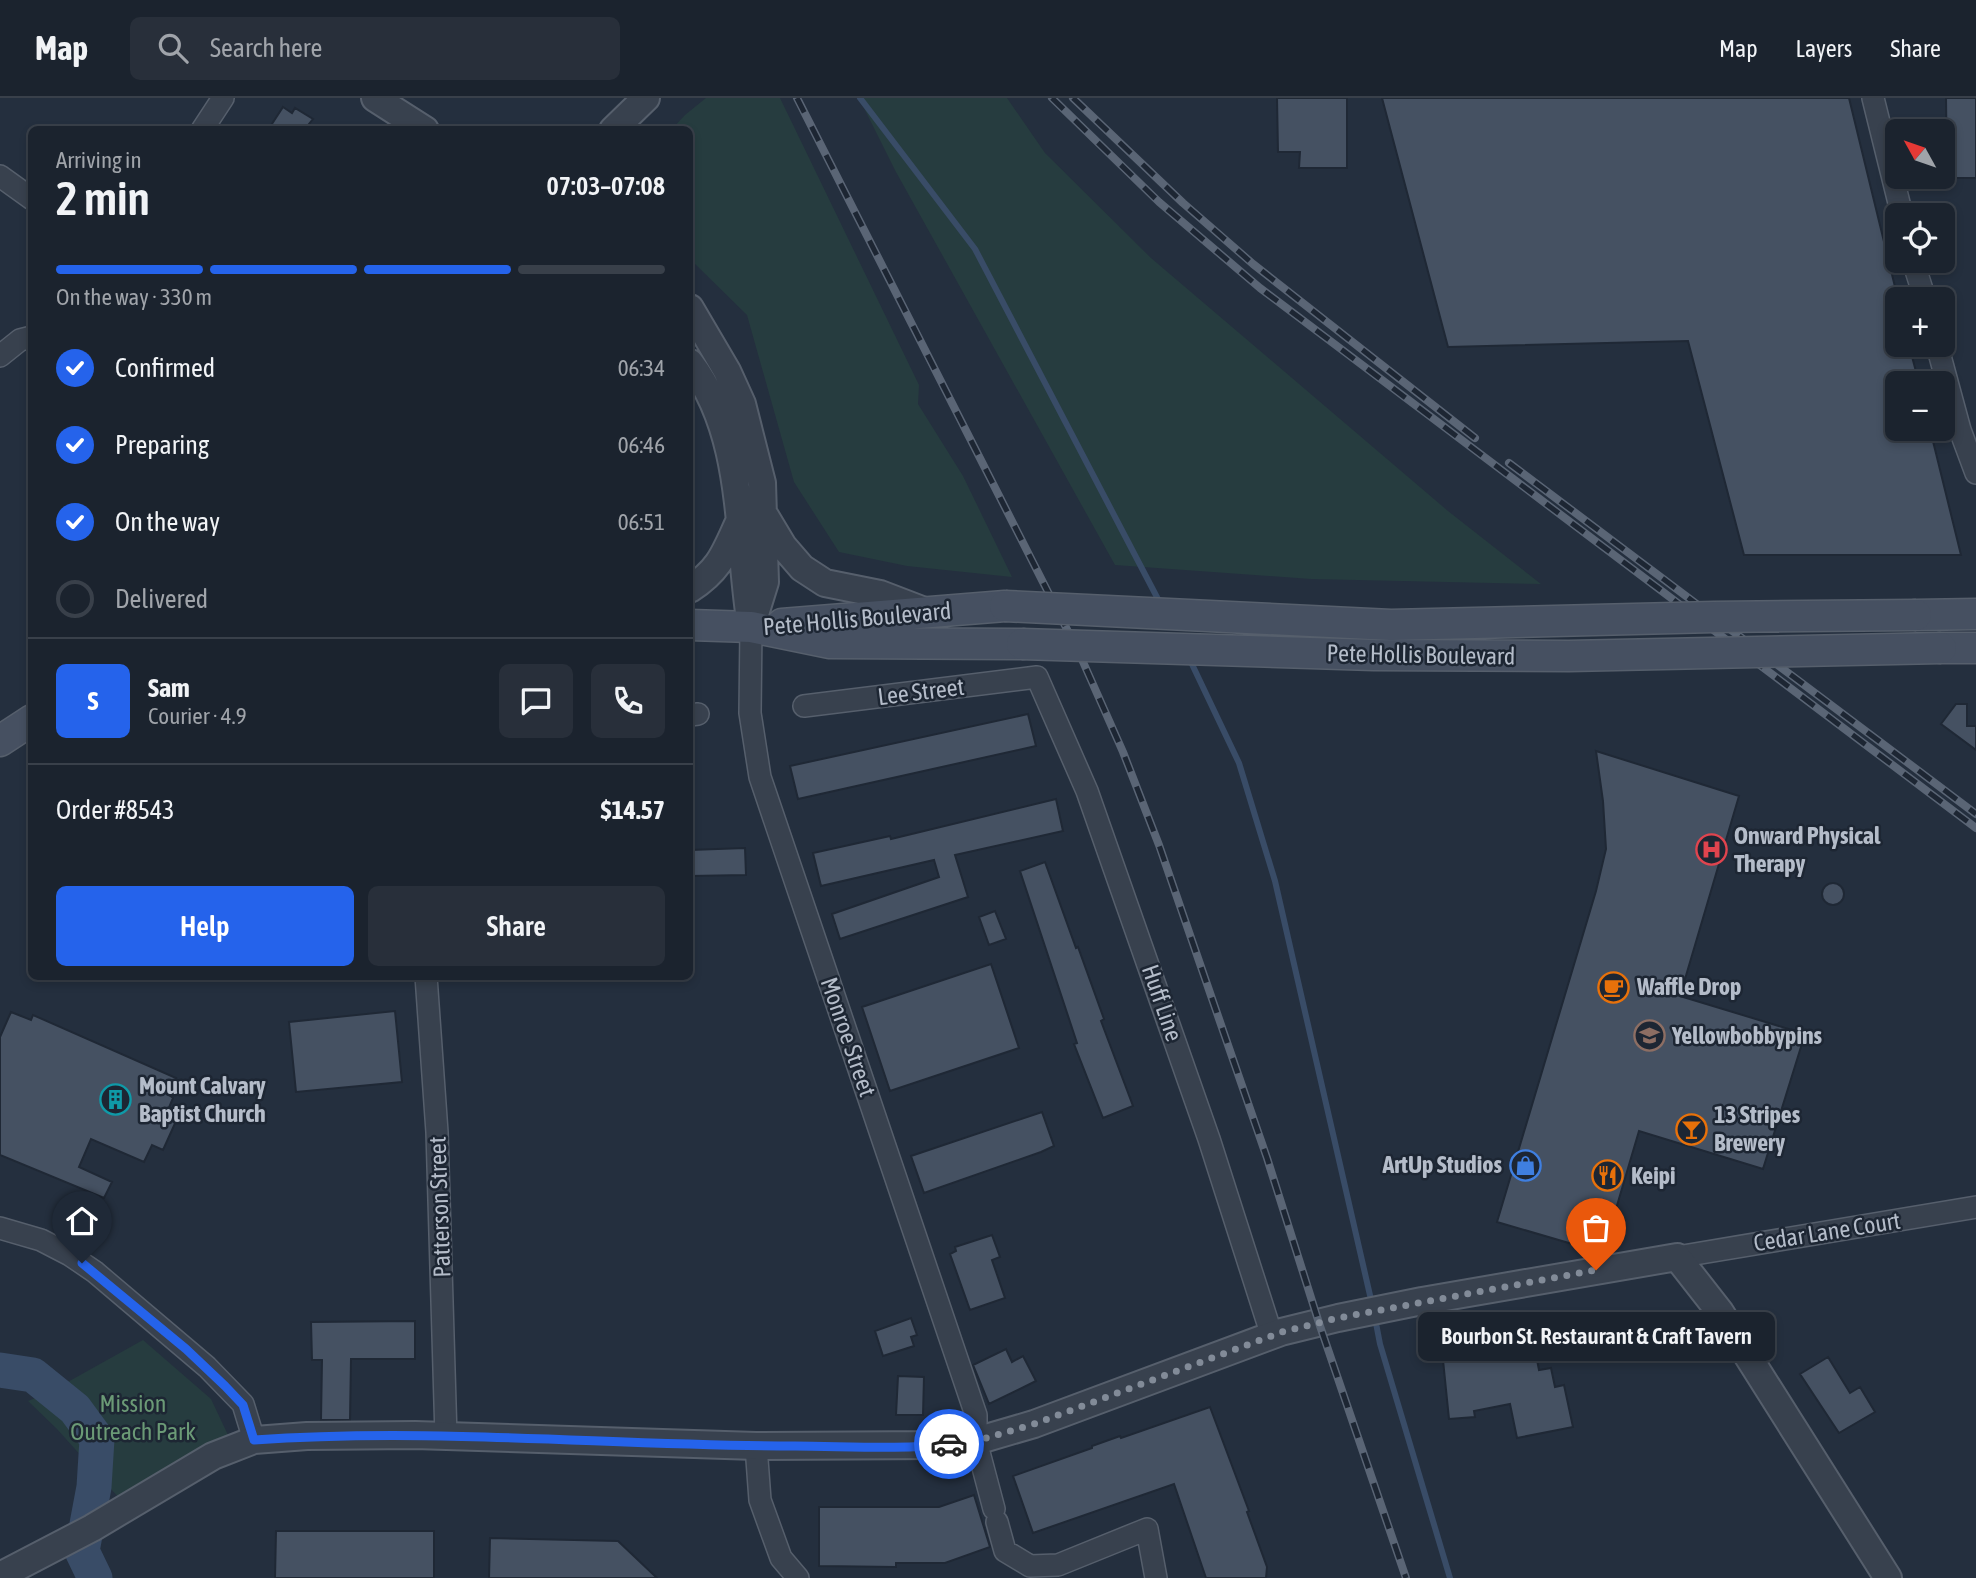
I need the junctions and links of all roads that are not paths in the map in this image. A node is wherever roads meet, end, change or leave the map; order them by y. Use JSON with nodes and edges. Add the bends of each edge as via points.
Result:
{"nodes":[{"id":1,"x":223,"y":98,"type":"edge"},
{"id":2,"x":375,"y":98,"type":"edge"},
{"id":3,"x":646,"y":98,"type":"edge"},
{"id":4,"x":1873,"y":98,"type":"edge"},
{"id":5,"x":205,"y":126,"type":"edge"},
{"id":6,"x":419,"y":126,"type":"edge"},
{"id":7,"x":617,"y":126,"type":"edge"},
{"id":8,"x":0,"y":176,"type":"edge"},
{"id":9,"x":28,"y":196,"type":"edge"},
{"id":10,"x":1899,"y":203,"type":"edge"},
{"id":11,"x":693,"y":313,"type":"edge"},
{"id":12,"x":28,"y":338,"type":"edge"},
{"id":13,"x":0,"y":356,"type":"edge"},
{"id":14,"x":1940,"y":357,"type":"edge"},
{"id":15,"x":693,"y":367,"type":"edge"},
{"id":16,"x":1976,"y":473,"type":"edge"},
{"id":17,"x":764,"y":513,"type":"junction"},
{"id":18,"x":739,"y":522,"type":"junction"},
{"id":19,"x":693,"y":587,"type":"edge"},
{"id":20,"x":927,"y":612,"type":"junction"},
{"id":21,"x":1976,"y":614,"type":"edge"},
{"id":22,"x":693,"y":625,"type":"edge"},
{"id":23,"x":751,"y":627,"type":"junction"},
{"id":24,"x":1976,"y":648,"type":"edge"},
{"id":25,"x":1037,"y":677,"type":"joint"},
{"id":26,"x":804,"y":706,"type":"dead end"},
{"id":27,"x":28,"y":723,"type":"edge"},
{"id":28,"x":0,"y":741,"type":"edge"},
{"id":29,"x":426,"y":980,"type":"edge"},
{"id":30,"x":1976,"y":1208,"type":"edge"},
{"id":31,"x":0,"y":1228,"type":"edge"},
{"id":32,"x":1677,"y":1257,"type":"junction"},
{"id":33,"x":1272,"y":1336,"type":"junction"},
{"id":34,"x":446,"y":1437,"type":"junction"},
{"id":35,"x":254,"y":1440,"type":"junction"},
{"id":36,"x":976,"y":1441,"type":"junction"},
{"id":37,"x":756,"y":1446,"type":"junction"},
{"id":38,"x":0,"y":1576,"type":"edge"},
{"id":39,"x":798,"y":1578,"type":"edge"},
{"id":40,"x":1156,"y":1578,"type":"edge"},
{"id":41,"x":1888,"y":1578,"type":"edge"}],
"edges":[{"from":1,"to":5,"type":"street"},
{"from":2,"to":6,"type":"street"},
{"from":3,"to":7,"type":"street"},
{"from":4,"to":10,"type":"street"},
{"from":8,"to":9,"type":"street"},
{"from":11,"to":17,"type":"street","via":[[742,404],[762,484]]},
{"from":12,"to":13,"type":"street"},
{"from":14,"to":16,"type":"street"},
{"from":15,"to":18,"type":"street","via":[[719,414],[733,468]]},
{"from":17,"to":20,"type":"street","via":[[802,568],[825,583],[880,594]]},
{"from":17,"to":23,"type":"street","via":[[765,582]]},
{"from":18,"to":19,"type":"street","via":[[714,570]]},
{"from":18,"to":23,"type":"street"},
{"from":20,"to":21,"type":"main road","name":"Pete Hollis Boulevard","bridge":true,"via":[[1005,606],[1391,625]]},
{"from":20,"to":23,"type":"main road","name":"Pete Hollis Boulevard"},
{"from":22,"to":23,"type":"main road"},
{"from":23,"to":24,"type":"main road","name":"Pete Hollis Boulevard","bridge":true,"via":[[830,643],[1374,655]]},
{"from":23,"to":36,"type":"street","name":"Monroe Street","via":[[750,713],[760,777],[976,1415]]},
{"from":25,"to":26,"type":"street","name":"Lee Street"},
{"from":25,"to":33,"type":"street","name":"Huff Line","via":[[1096,816]]},
{"from":27,"to":28,"type":"main road"},
{"from":29,"to":34,"type":"street","name":"Patterson Street","via":[[437,1138]]},
{"from":30,"to":32,"type":"street","name":"Cedar Lane Court"},
{"from":31,"to":35,"type":"street","via":[[41,1240],[95,1272],[207,1367],[243,1405]]},
{"from":32,"to":33,"type":"street","via":[[1338,1318]]},
{"from":32,"to":41,"type":"street","via":[[1720,1312]]},
{"from":33,"to":36,"type":"street"},
{"from":34,"to":35,"type":"street"},
{"from":34,"to":37,"type":"street"},
{"from":35,"to":38,"type":"street","via":[[213,1456]]},
{"from":36,"to":37,"type":"street"},
{"from":36,"to":40,"type":"street","name":"Monroe Street","via":[[1005,1551],[1030,1566],[1058,1565],[1147,1529]]},
{"from":37,"to":39,"type":"street","via":[[760,1500],[781,1558]]}]}
